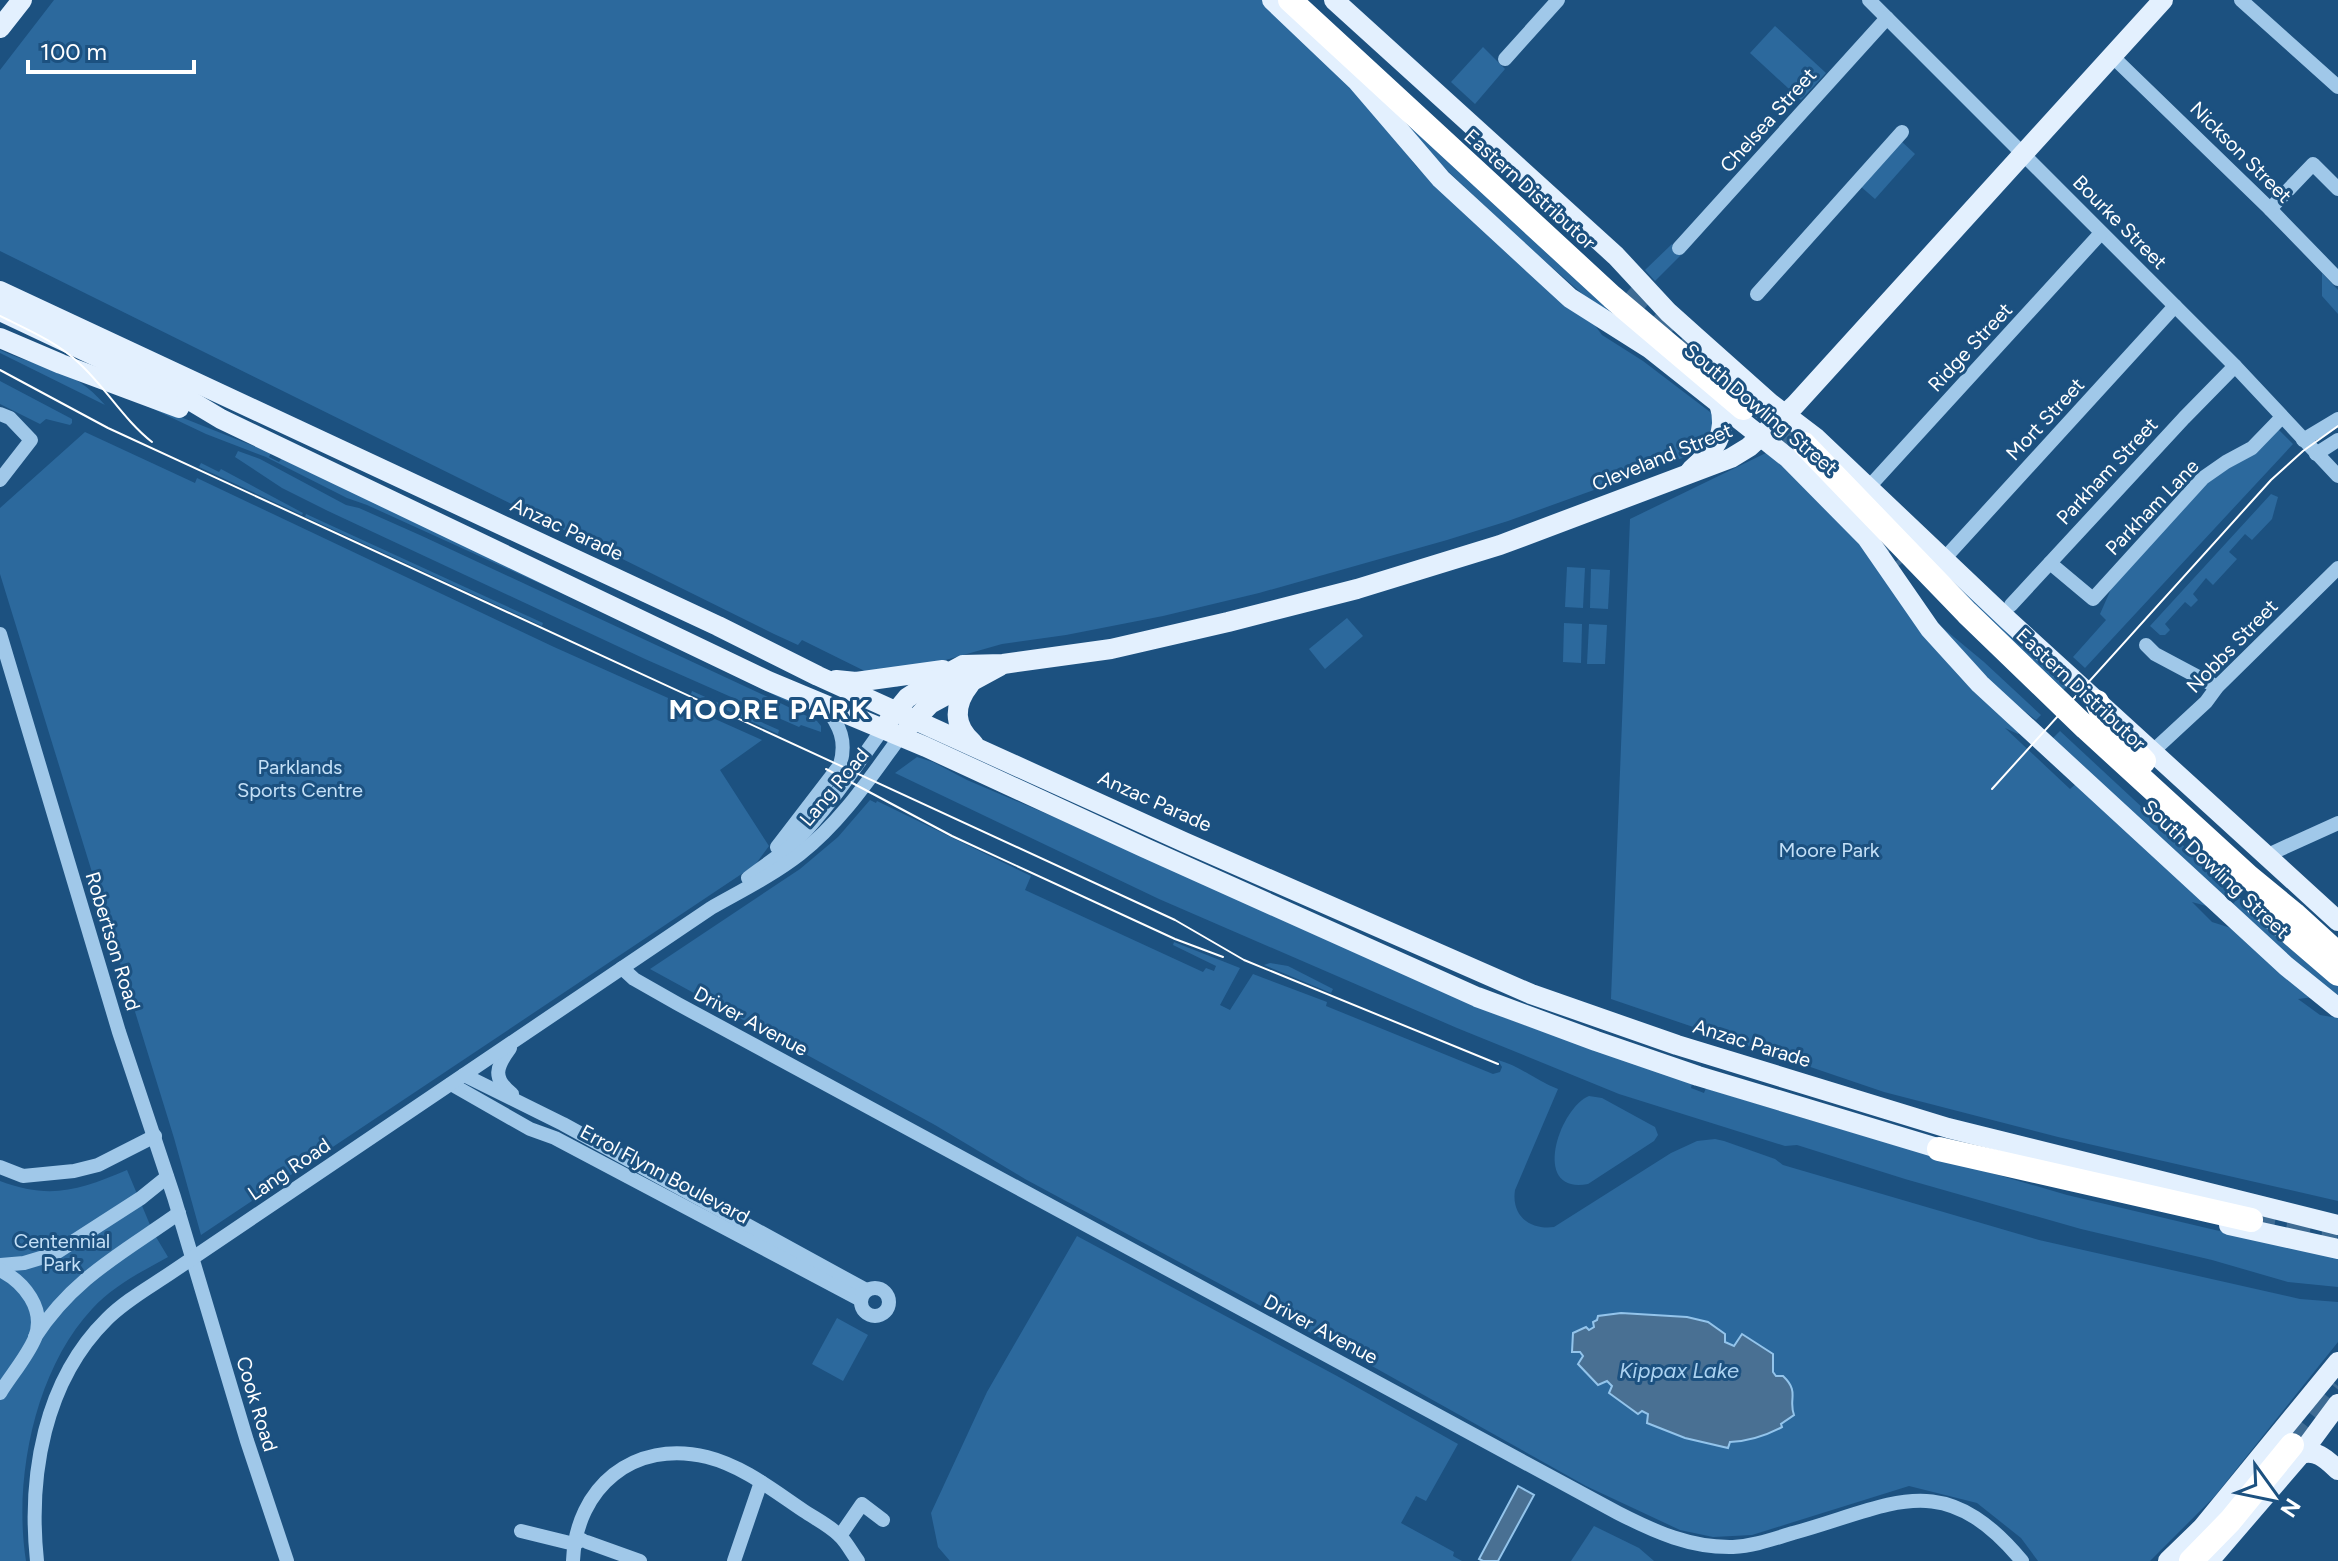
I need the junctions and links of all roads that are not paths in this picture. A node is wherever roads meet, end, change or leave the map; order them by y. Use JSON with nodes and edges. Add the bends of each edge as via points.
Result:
{"nodes":[{"id":1,"x":22,"y":0,"type":"edge"},
{"id":2,"x":1272,"y":0,"type":"edge"},
{"id":3,"x":1290,"y":0,"type":"edge"},
{"id":4,"x":1308,"y":0,"type":"edge"},
{"id":5,"x":1558,"y":0,"type":"edge"},
{"id":6,"x":1869,"y":0,"type":"edge"},
{"id":7,"x":2163,"y":0,"type":"edge"},
{"id":8,"x":2241,"y":0,"type":"edge"},
{"id":9,"x":1340,"y":3,"type":"edge"},
{"id":10,"x":1887,"y":18,"type":"junction"},
{"id":11,"x":0,"y":28,"type":"edge"},
{"id":12,"x":2112,"y":56,"type":"junction"},
{"id":13,"x":1505,"y":59,"type":"dead end"},
{"id":14,"x":2338,"y":87,"type":"edge"},
{"id":15,"x":1902,"y":132,"type":"dead end"},
{"id":16,"x":2024,"y":154,"type":"junction"},
{"id":17,"x":2338,"y":189,"type":"edge"},
{"id":18,"x":2270,"y":209,"type":"junction"},
{"id":19,"x":2101,"y":233,"type":"junction"},
{"id":20,"x":1679,"y":248,"type":"dead end"},
{"id":21,"x":2338,"y":279,"type":"edge"},
{"id":22,"x":0,"y":291,"type":"edge"},
{"id":23,"x":1628,"y":291,"type":"tunnel mouth"},
{"id":24,"x":1757,"y":294,"type":"dead end"},
{"id":25,"x":0,"y":303,"type":"edge"},
{"id":26,"x":2175,"y":306,"type":"junction"},
{"id":27,"x":0,"y":311,"type":"edge"},
{"id":28,"x":0,"y":338,"type":"edge"},
{"id":29,"x":86,"y":351,"type":"junction"},
{"id":30,"x":2235,"y":366,"type":"junction"},
{"id":31,"x":1731,"y":405,"type":"junction"},
{"id":32,"x":0,"y":414,"type":"edge"},
{"id":33,"x":1786,"y":414,"type":"junction"},
{"id":34,"x":2282,"y":417,"type":"junction"},
{"id":35,"x":221,"y":419,"type":"junction"},
{"id":36,"x":2338,"y":419,"type":"edge"},
{"id":37,"x":1761,"y":436,"type":"junction"},
{"id":38,"x":2303,"y":440,"type":"junction"},
{"id":39,"x":2338,"y":440,"type":"edge"},
{"id":40,"x":1804,"y":444,"type":"tunnel mouth"},
{"id":41,"x":2316,"y":454,"type":"junction"},
{"id":42,"x":1685,"y":475,"type":"junction"},
{"id":43,"x":2338,"y":476,"type":"edge"},
{"id":44,"x":0,"y":480,"type":"edge"},
{"id":45,"x":1868,"y":488,"type":"junction"},
{"id":46,"x":1944,"y":559,"type":"junction"},
{"id":47,"x":2050,"y":563,"type":"junction"},
{"id":48,"x":1901,"y":564,"type":"tunnel mouth"},
{"id":49,"x":2338,"y":568,"type":"edge"},
{"id":50,"x":2011,"y":605,"type":"dead end"},
{"id":51,"x":0,"y":634,"type":"edge"},
{"id":52,"x":2146,"y":645,"type":"dead end"},
{"id":53,"x":966,"y":675,"type":"junction"},
{"id":54,"x":818,"y":676,"type":"junction"},
{"id":55,"x":2217,"y":687,"type":"junction"},
{"id":56,"x":2097,"y":702,"type":"junction"},
{"id":57,"x":825,"y":706,"type":"junction"},
{"id":58,"x":905,"y":715,"type":"junction"},
{"id":59,"x":891,"y":733,"type":"junction"},
{"id":60,"x":978,"y":747,"type":"junction"},
{"id":61,"x":2153,"y":751,"type":"junction"},
{"id":62,"x":2333,"y":826,"type":"edge"},
{"id":63,"x":2272,"y":853,"type":"dead end"},
{"id":64,"x":756,"y":872,"type":"junction"},
{"id":65,"x":711,"y":908,"type":"junction"},
{"id":66,"x":2294,"y":914,"type":"junction"},
{"id":67,"x":2338,"y":921,"type":"edge"},
{"id":68,"x":2338,"y":954,"type":"edge"},
{"id":69,"x":622,"y":968,"type":"junction"},
{"id":70,"x":2338,"y":974,"type":"edge"},
{"id":71,"x":2338,"y":1008,"type":"edge"},
{"id":72,"x":515,"y":1041,"type":"junction"},
{"id":73,"x":464,"y":1075,"type":"junction"},
{"id":74,"x":451,"y":1084,"type":"junction"},
{"id":75,"x":532,"y":1109,"type":"junction"},
{"id":76,"x":155,"y":1136,"type":"junction"},
{"id":77,"x":1939,"y":1149,"type":"junction"},
{"id":78,"x":0,"y":1167,"type":"edge"},
{"id":79,"x":167,"y":1177,"type":"junction"},
{"id":80,"x":179,"y":1213,"type":"junction"},
{"id":81,"x":2251,"y":1220,"type":"tunnel mouth"},
{"id":82,"x":2338,"y":1225,"type":"edge"},
{"id":83,"x":2338,"y":1249,"type":"edge"},
{"id":84,"x":193,"y":1258,"type":"junction"},
{"id":85,"x":0,"y":1267,"type":"edge"},
{"id":86,"x":35,"y":1337,"type":"junction"},
{"id":87,"x":2338,"y":1362,"type":"edge"},
{"id":88,"x":2338,"y":1383,"type":"edge"},
{"id":89,"x":0,"y":1393,"type":"edge"},
{"id":90,"x":2338,"y":1404,"type":"edge"},
{"id":91,"x":2319,"y":1431,"type":"junction"},
{"id":92,"x":2297,"y":1449,"type":"junction"},
{"id":93,"x":2338,"y":1461,"type":"edge"},
{"id":94,"x":2338,"y":1470,"type":"edge"},
{"id":95,"x":761,"y":1482,"type":"junction"},
{"id":96,"x":883,"y":1520,"type":"dead end"},
{"id":97,"x":521,"y":1531,"type":"dead end"},
{"id":98,"x":840,"y":1536,"type":"junction"},
{"id":99,"x":581,"y":1542,"type":"junction"},
{"id":100,"x":2195,"y":1559,"type":"edge"},
{"id":101,"x":37,"y":1561,"type":"edge"},
{"id":102,"x":287,"y":1561,"type":"edge"},
{"id":103,"x":573,"y":1561,"type":"edge"},
{"id":104,"x":640,"y":1561,"type":"edge"},
{"id":105,"x":734,"y":1561,"type":"edge"},
{"id":106,"x":858,"y":1561,"type":"edge"},
{"id":107,"x":2022,"y":1561,"type":"edge"},
{"id":108,"x":2168,"y":1561,"type":"edge"}],
"edges":[{"from":1,"to":11,"type":"main road"},
{"from":2,"to":31,"type":"main road","name":"South Dowling Street","via":[[1357,81],[1441,179],[1570,298]]},
{"from":3,"to":31,"type":"highway","name":"Eastern Distributor"},
{"from":4,"to":23,"type":"highway","name":"Eastern Distributor"},
{"from":5,"to":13,"type":"street"},
{"from":6,"to":10,"type":"street","name":"Bourke Street"},
{"from":7,"to":12,"type":"main road","name":"Cleveland Street"},
{"from":8,"to":14,"type":"street"},
{"from":9,"to":33,"type":"main road","name":"South Dowling Street","via":[[1616,256],[1678,321]]},
{"from":10,"to":16,"type":"street","name":"Bourke Street"},
{"from":10,"to":20,"type":"street","name":"Chelsea Street"},
{"from":12,"to":16,"type":"main road","name":"Cleveland Street"},
{"from":12,"to":18,"type":"street","name":"Nickson Street"},
{"from":15,"to":24,"type":"street"},
{"from":16,"to":19,"type":"street","name":"Bourke Street"},
{"from":16,"to":33,"type":"main road","name":"Cleveland Street"},
{"from":17,"to":18,"type":"street","via":[[2313,164]]},
{"from":18,"to":21,"type":"street","name":"Nickson Street"},
{"from":19,"to":26,"type":"street","name":"Bourke Street"},
{"from":19,"to":45,"type":"street","name":"Ridge Street"},
{"from":22,"to":54,"type":"main road","name":"Anzac Parade"},
{"from":25,"to":29,"type":"main road","via":[[67,334]]},
{"from":26,"to":30,"type":"street","name":"Bourke Street"},
{"from":26,"to":46,"type":"street","name":"Mort Street"},
{"from":27,"to":29,"type":"main road"},
{"from":28,"to":35,"type":"main road"},
{"from":29,"to":35,"type":"main road"},
{"from":30,"to":34,"type":"street","name":"Bourke Street"},
{"from":30,"to":47,"type":"street","name":"Parkham Street"},
{"from":31,"to":37,"type":"main road","name":"South Dowling Street"},
{"from":31,"to":42,"type":"main road","via":[[1721,436]]},
{"from":32,"to":44,"type":"street","via":[[31,440]]},
{"from":33,"to":37,"type":"main road","name":"Cleveland Street"},
{"from":33,"to":45,"type":"main road","name":"South Dowling Street"},
{"from":34,"to":38,"type":"street","name":"Bourke Street"},
{"from":34,"to":47,"type":"street","name":"Parkham Lane","via":[[2252,448],[2203,478],[2093,599]]},
{"from":35,"to":57,"type":"main road"},
{"from":36,"to":38,"type":"street"},
{"from":37,"to":42,"type":"main road","name":"Cleveland Street","via":[[1731,458]]},
{"from":37,"to":71,"type":"main road","name":"South Dowling Street","via":[[1867,538],[1930,629],[1980,684]]},
{"from":38,"to":41,"type":"street","name":"Bourke Street"},
{"from":39,"to":41,"type":"street"},
{"from":40,"to":66,"type":"highway","name":"Eastern Distributor","via":[[2086,728]]},
{"from":41,"to":43,"type":"street","name":"Bourke Street"},
{"from":42,"to":53,"type":"main road","name":"Cleveland Street","via":[[1500,545],[1357,589],[1111,649],[1003,664]]},
{"from":45,"to":46,"type":"main road","name":"South Dowling Street"},
{"from":46,"to":56,"type":"main road","name":"South Dowling Street"},
{"from":47,"to":50,"type":"street","name":"Parkham Street"},
{"from":48,"to":70,"type":"highway","name":"Eastern Distributor","via":[[2200,853]]},
{"from":49,"to":55,"type":"street","name":"Nobbs Street"},
{"from":51,"to":76,"type":"street","name":"Robertson Road"},
{"from":52,"to":55,"type":"street"},
{"from":53,"to":54,"type":"main road","via":[[933,672],[856,682]]},
{"from":53,"to":58,"type":"main road","name":"Cleveland Street","via":[[930,683],[907,698]]},
{"from":53,"to":60,"type":"main road","via":[[956,715],[961,730]]},
{"from":54,"to":58,"type":"main road","name":"Anzac Parade"},
{"from":55,"to":61,"type":"street","name":"Nobbs Street"},
{"from":56,"to":61,"type":"main road","name":"South Dowling Street"},
{"from":56,"to":66,"type":"highway","via":[[2104,719],[2143,761],[2259,871]]},
{"from":57,"to":59,"type":"main road"},
{"from":57,"to":64,"type":"street","via":[[842,737],[840,765]]},
{"from":58,"to":59,"type":"main road","name":"Cleveland Street"},
{"from":58,"to":60,"type":"main road","name":"Anzac Parade"},
{"from":59,"to":64,"type":"street","name":"Lang Road","via":[[790,846]]},
{"from":59,"to":65,"type":"street","name":"Lang Road","via":[[847,808],[819,838],[776,871]]},
{"from":59,"to":77,"type":"main road","via":[[1521,1014],[1698,1076]]},
{"from":60,"to":82,"type":"main road","name":"Anzac Parade","via":[[1439,955],[1570,1008],[1948,1128]]},
{"from":61,"to":67,"type":"main road","name":"South Dowling Street"},
{"from":62,"to":63,"type":"street"},
{"from":64,"to":65,"type":"street","name":"Lang Road"},
{"from":65,"to":69,"type":"street","name":"Lang Road"},
{"from":66,"to":68,"type":"highway","name":"Eastern Distributor"},
{"from":69,"to":72,"type":"street","name":"Lang Road"},
{"from":69,"to":107,"type":"street","name":"Driver Avenue","via":[[678,1004],[1660,1533],[1703,1545],[1754,1545],[1880,1505],[1922,1500],[1973,1515]]},
{"from":72,"to":73,"type":"street","name":"Lang Road"},
{"from":72,"to":75,"type":"street","via":[[498,1074],[502,1086]]},
{"from":73,"to":74,"type":"street","name":"Lang Road"},
{"from":73,"to":75,"type":"street","name":"Errol Flynn Boulevard"},
{"from":74,"to":75,"type":"street","name":"Errol Flynn Boulevard","via":[[530,1129],[864,1295],[715,1206]]},
{"from":74,"to":84,"type":"street","name":"Lang Road"},
{"from":76,"to":78,"type":"street","via":[[98,1165],[74,1171],[23,1176]]},
{"from":76,"to":79,"type":"street","name":"Robertson Road"},
{"from":77,"to":81,"type":"highway"},
{"from":77,"to":83,"type":"main road","via":[[2078,1190]]},
{"from":79,"to":80,"type":"street","name":"Robertson Road"},
{"from":79,"to":85,"type":"street","via":[[54,1254]]},
{"from":80,"to":84,"type":"street","name":"Robertson Road"},
{"from":80,"to":86,"type":"street","via":[[83,1279]]},
{"from":84,"to":101,"type":"street","name":"Lang Road","via":[[118,1309],[69,1369],[51,1410],[38,1462]]},
{"from":84,"to":102,"type":"street","name":"Cook Road"},
{"from":85,"to":86,"type":"street","via":[[29,1294],[37,1316]]},
{"from":86,"to":89,"type":"street"},
{"from":87,"to":108,"type":"main road","via":[[2202,1528]]},
{"from":88,"to":100,"type":"main road","via":[[2207,1537]]},
{"from":90,"to":91,"type":"main road"},
{"from":91,"to":92,"type":"main road"},
{"from":91,"to":93,"type":"street"},
{"from":92,"to":94,"type":"main road","via":[[2316,1452]]},
{"from":92,"to":100,"type":"highway"},
{"from":95,"to":98,"type":"street"},
{"from":95,"to":99,"type":"street","via":[[706,1457],[653,1455],[607,1479],[579,1522]]},
{"from":95,"to":105,"type":"street"},
{"from":96,"to":98,"type":"street","via":[[862,1504]]},
{"from":97,"to":99,"type":"street"},
{"from":98,"to":106,"type":"street"},
{"from":99,"to":103,"type":"street"},
{"from":99,"to":104,"type":"street"}]}
